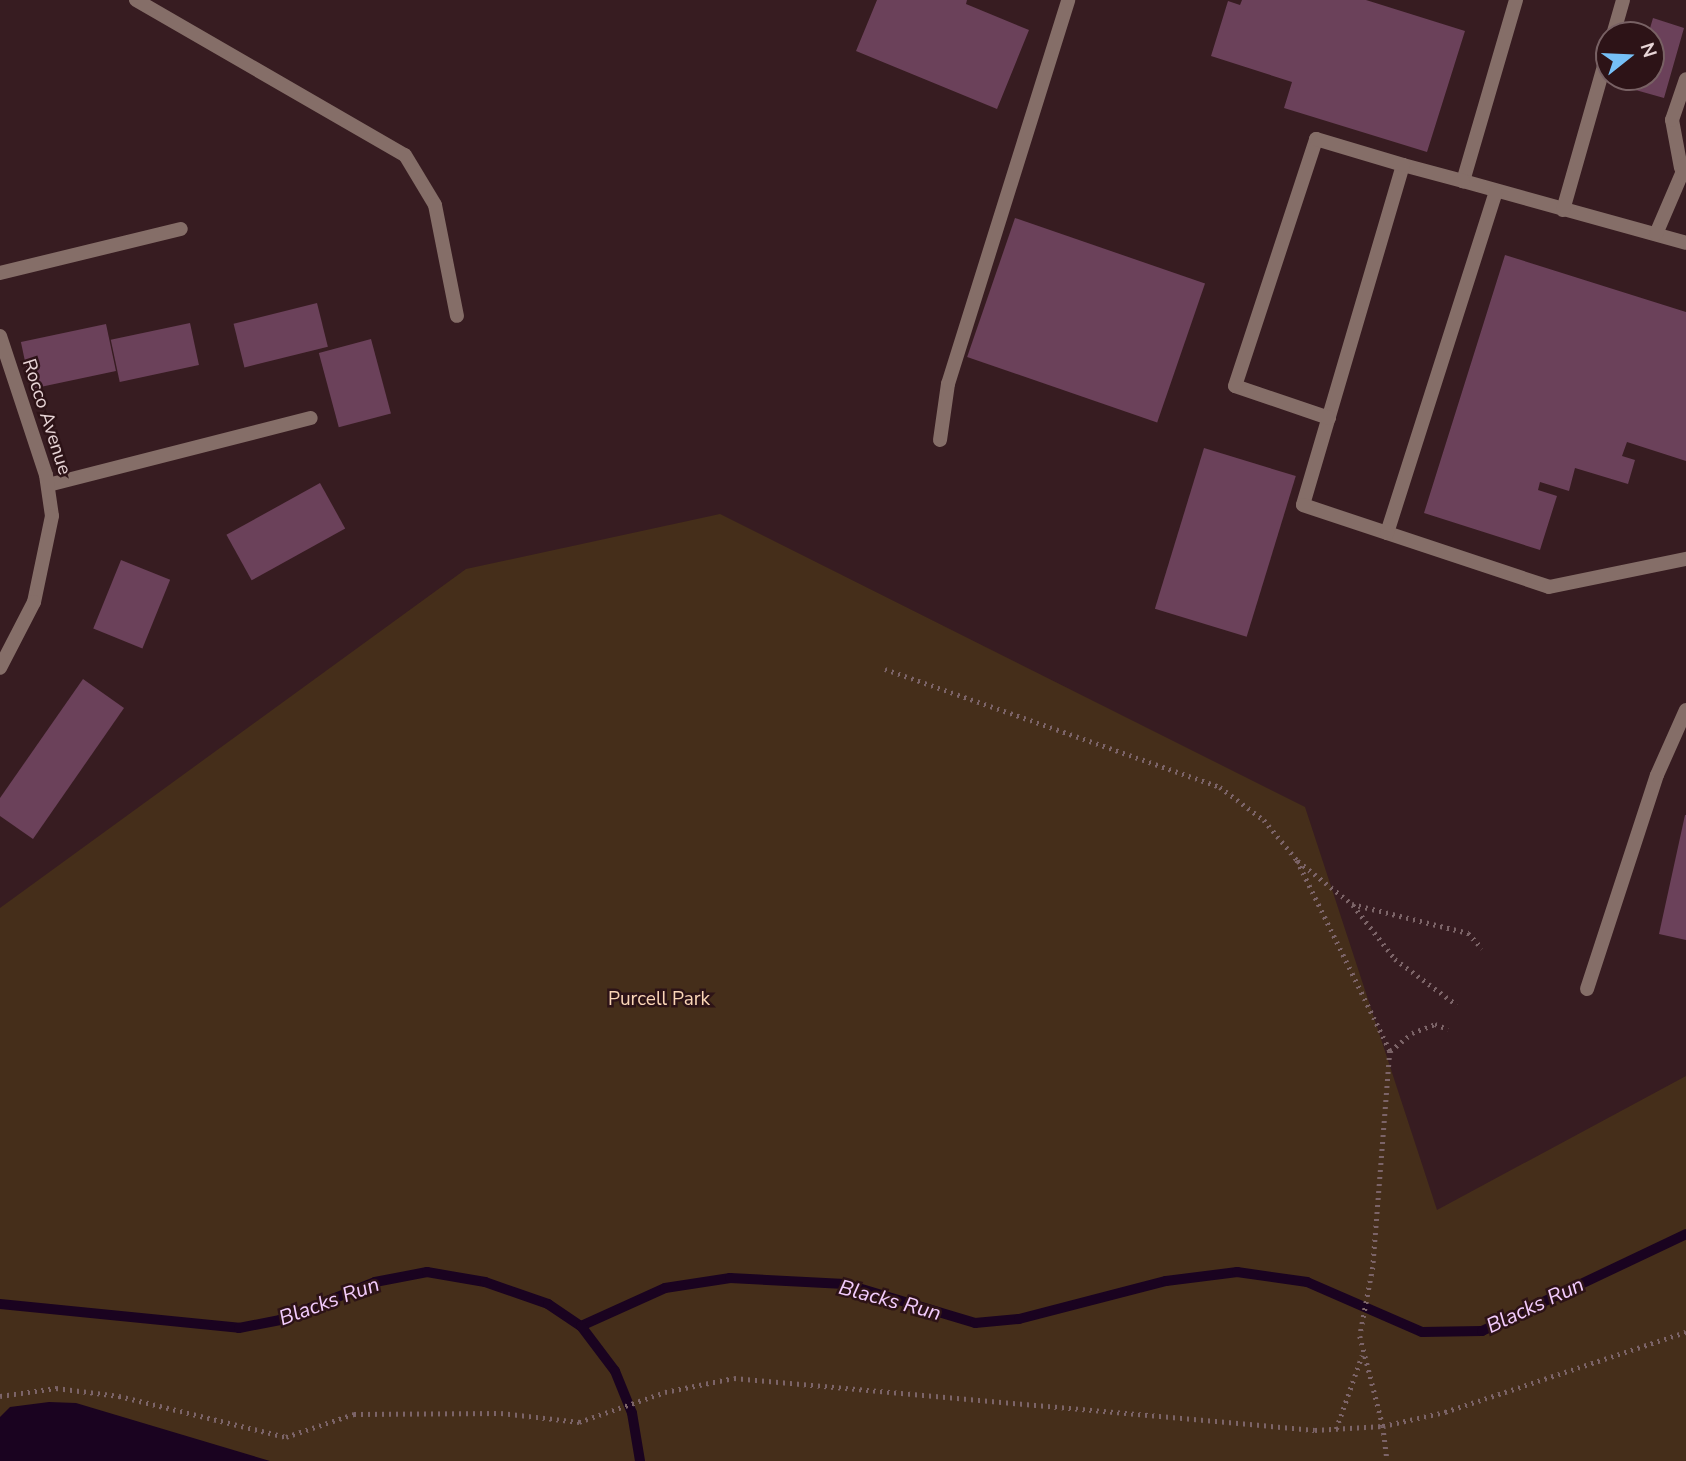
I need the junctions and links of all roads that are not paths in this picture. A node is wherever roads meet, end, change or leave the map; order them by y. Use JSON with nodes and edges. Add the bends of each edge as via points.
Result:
{"nodes":[{"id":1,"x":136,"y":0,"type":"edge"},
{"id":2,"x":1068,"y":0,"type":"edge"},
{"id":3,"x":1516,"y":0,"type":"edge"},
{"id":4,"x":1623,"y":0,"type":"edge"},
{"id":5,"x":1617,"y":21,"type":"edge"},
{"id":6,"x":1686,"y":79,"type":"edge"},
{"id":7,"x":1597,"y":91,"type":"edge"},
{"id":8,"x":1404,"y":165,"type":"junction"},
{"id":9,"x":1683,"y":166,"type":"edge"},
{"id":10,"x":1463,"y":181,"type":"junction"},
{"id":11,"x":1496,"y":191,"type":"junction"},
{"id":12,"x":1563,"y":210,"type":"junction"},
{"id":13,"x":181,"y":229,"type":"dead end"},
{"id":14,"x":1656,"y":234,"type":"junction"},
{"id":15,"x":1686,"y":243,"type":"edge"},
{"id":16,"x":0,"y":272,"type":"edge"},
{"id":17,"x":457,"y":316,"type":"dead end"},
{"id":18,"x":0,"y":336,"type":"edge"},
{"id":19,"x":4,"y":366,"type":"edge"},
{"id":20,"x":311,"y":418,"type":"dead end"},
{"id":21,"x":1329,"y":418,"type":"junction"},
{"id":22,"x":940,"y":440,"type":"dead end"},
{"id":23,"x":48,"y":485,"type":"junction"},
{"id":24,"x":1387,"y":533,"type":"junction"},
{"id":25,"x":1686,"y":559,"type":"edge"},
{"id":26,"x":0,"y":668,"type":"edge"},
{"id":27,"x":1686,"y":710,"type":"edge"},
{"id":28,"x":1587,"y":989,"type":"dead end"}],
"edges":[{"from":1,"to":17,"type":"street","via":[[405,155],[435,205]]},
{"from":2,"to":22,"type":"street","via":[[948,384]]},
{"from":3,"to":10,"type":"street"},
{"from":4,"to":5,"type":"street"},
{"from":6,"to":9,"type":"street","via":[[1672,120]]},
{"from":7,"to":12,"type":"street"},
{"from":8,"to":10,"type":"street"},
{"from":8,"to":21,"type":"street"},
{"from":8,"to":21,"type":"street","via":[[1316,139],[1235,386]]},
{"from":9,"to":14,"type":"street"},
{"from":10,"to":11,"type":"street"},
{"from":11,"to":12,"type":"street"},
{"from":11,"to":24,"type":"street"},
{"from":12,"to":14,"type":"street"},
{"from":13,"to":16,"type":"street"},
{"from":14,"to":15,"type":"street"},
{"from":18,"to":19,"type":"street","name":"Rocco Avenue"},
{"from":19,"to":23,"type":"street","name":"Rocco Avenue"},
{"from":20,"to":23,"type":"street"},
{"from":21,"to":24,"type":"street","via":[[1303,505]]},
{"from":23,"to":26,"type":"street","name":"Rocco Avenue","via":[[52,516],[39,583],[18,638]]},
{"from":24,"to":25,"type":"street","via":[[1549,587]]},
{"from":27,"to":28,"type":"street","via":[[1657,775]]}]}
